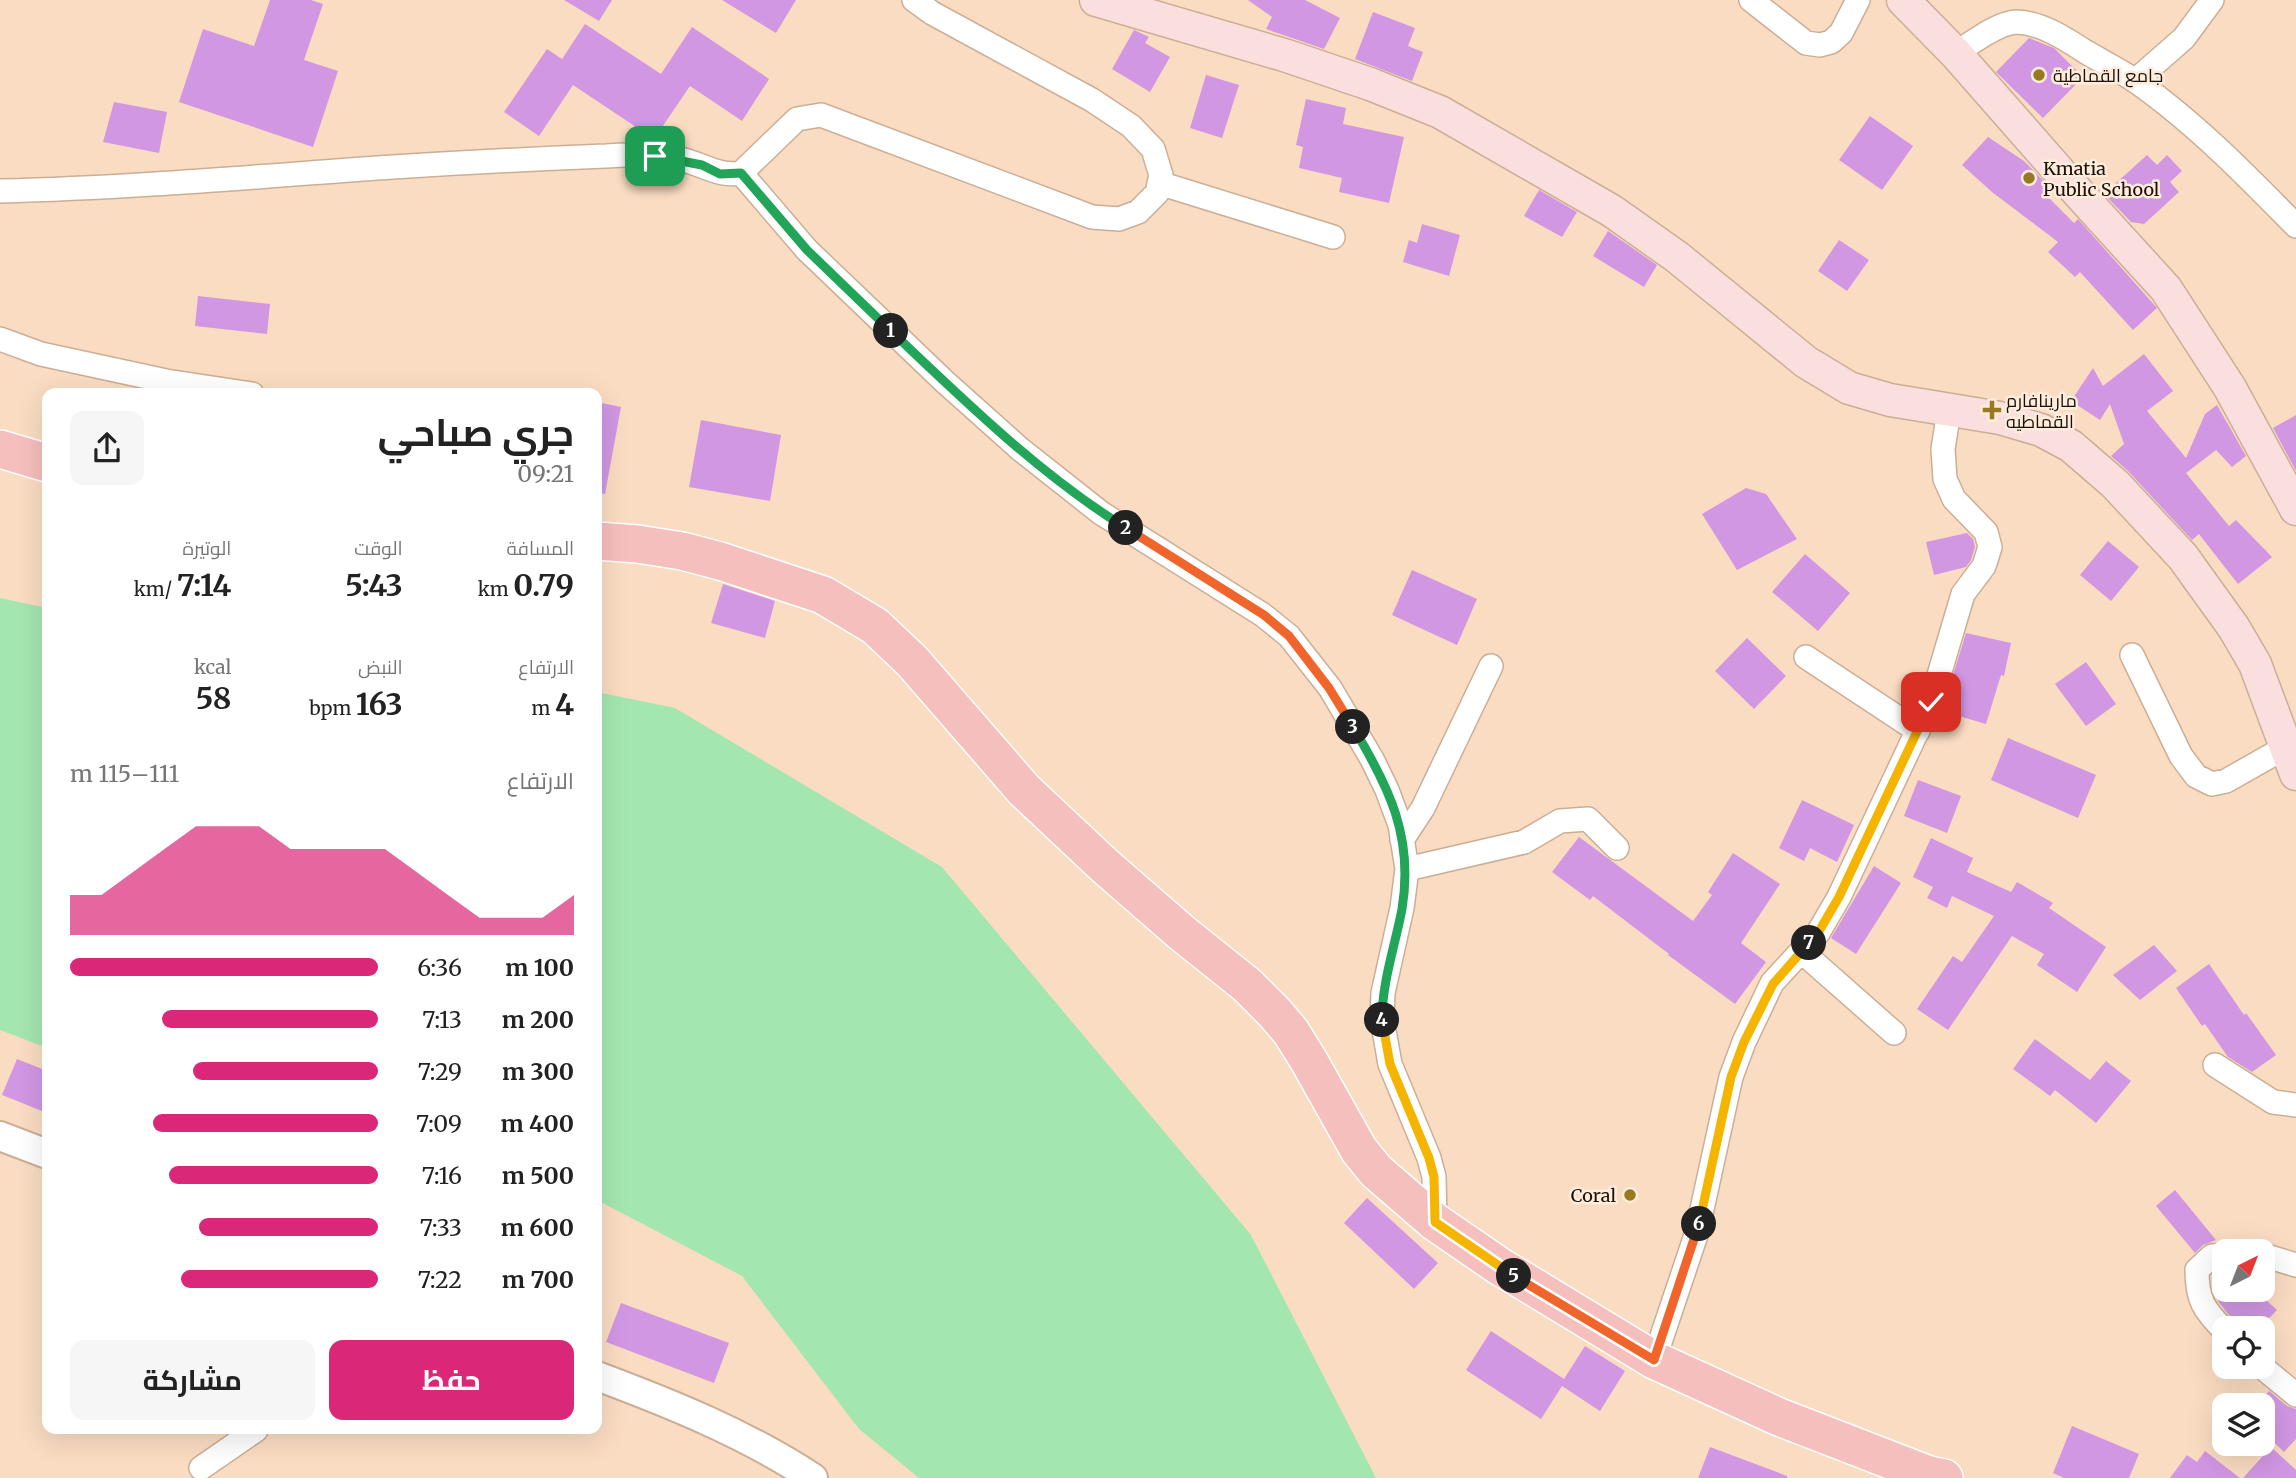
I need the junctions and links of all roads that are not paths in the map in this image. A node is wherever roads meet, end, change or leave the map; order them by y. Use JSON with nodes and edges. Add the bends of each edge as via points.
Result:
{"nodes":[{"id":1,"x":914,"y":0,"type":"edge"},
{"id":2,"x":1096,"y":0,"type":"edge"},
{"id":3,"x":1751,"y":0,"type":"edge"},
{"id":4,"x":1858,"y":0,"type":"edge"},
{"id":5,"x":1903,"y":0,"type":"edge"},
{"id":6,"x":2212,"y":0,"type":"edge"},
{"id":7,"x":1956,"y":54,"type":"junction"},
{"id":8,"x":2136,"y":81,"type":"junction"},
{"id":9,"x":741,"y":173,"type":"junction"},
{"id":10,"x":1159,"y":183,"type":"junction"},
{"id":11,"x":0,"y":191,"type":"edge"},
{"id":12,"x":2296,"y":226,"type":"edge"},
{"id":13,"x":1333,"y":237,"type":"dead end"},
{"id":14,"x":0,"y":339,"type":"edge"},
{"id":15,"x":212,"y":388,"type":"edge"},
{"id":16,"x":1949,"y":411,"type":"junction"},
{"id":17,"x":0,"y":449,"type":"edge"},
{"id":18,"x":42,"y":462,"type":"edge"},
{"id":19,"x":2296,"y":509,"type":"edge"},
{"id":20,"x":602,"y":541,"type":"edge"},
{"id":21,"x":2132,"y":655,"type":"dead end"},
{"id":22,"x":1806,"y":657,"type":"dead end"},
{"id":23,"x":1490,"y":666,"type":"dead end"},
{"id":24,"x":1918,"y":731,"type":"junction"},
{"id":25,"x":2291,"y":760,"type":"edge"},
{"id":26,"x":1402,"y":840,"type":"junction"},
{"id":27,"x":1617,"y":848,"type":"dead end"},
{"id":28,"x":1407,"y":869,"type":"junction"},
{"id":29,"x":1801,"y":951,"type":"junction"},
{"id":30,"x":1894,"y":1033,"type":"dead end"},
{"id":31,"x":2215,"y":1065,"type":"dead end"},
{"id":32,"x":2296,"y":1105,"type":"edge"},
{"id":33,"x":0,"y":1136,"type":"edge"},
{"id":34,"x":42,"y":1152,"type":"edge"},
{"id":35,"x":1435,"y":1222,"type":"junction"},
{"id":36,"x":2212,"y":1256,"type":"edge"},
{"id":37,"x":2275,"y":1259,"type":"edge"},
{"id":38,"x":2296,"y":1265,"type":"edge"},
{"id":39,"x":2212,"y":1316,"type":"edge"},
{"id":40,"x":1654,"y":1360,"type":"junction"},
{"id":41,"x":602,"y":1378,"type":"edge"},
{"id":42,"x":2275,"y":1378,"type":"edge"},
{"id":43,"x":2296,"y":1395,"type":"edge"},
{"id":44,"x":250,"y":1434,"type":"edge"},
{"id":45,"x":201,"y":1468,"type":"dead end"},
{"id":46,"x":1933,"y":1477,"type":"edge"},
{"id":47,"x":813,"y":1478,"type":"edge"}],
"edges":[{"from":1,"to":10,"type":"street","via":[[1131,126],[1153,149]]},
{"from":2,"to":16,"type":"main road","via":[[1284,55],[1440,112],[1612,211],[1677,257],[1806,362],[1849,388]]},
{"from":3,"to":4,"type":"street","via":[[1806,43],[1820,45],[1841,33]]},
{"from":5,"to":7,"type":"main road"},
{"from":6,"to":8,"type":"street","via":[[2184,38]]},
{"from":7,"to":8,"type":"street","via":[[2015,22],[2035,25],[2065,39]]},
{"from":7,"to":19,"type":"main road","via":[[2166,289],[2230,388]]},
{"from":8,"to":12,"type":"street","via":[[2178,114]]},
{"from":9,"to":10,"type":"street","via":[[797,119],[821,115],[1092,217],[1119,219],[1138,212],[1157,193]]},
{"from":9,"to":11,"type":"street","via":[[720,174],[680,159],[618,155]]},
{"from":9,"to":26,"type":"street","via":[[807,250],[1020,449],[1101,513],[1264,615],[1289,636],[1329,688],[1372,759]]},
{"from":10,"to":13,"type":"street"},
{"from":14,"to":15,"type":"street","via":[[54,357]]},
{"from":16,"to":24,"type":"street","via":[[1943,449],[1945,479],[1954,499],[1986,532],[1990,547],[1984,566],[1963,594]]},
{"from":16,"to":25,"type":"main road","via":[[2041,430],[2071,446],[2115,484],[2183,557],[2234,628],[2255,664]]},
{"from":17,"to":18,"type":"main road"},
{"from":20,"to":35,"type":"main road","via":[[682,551],[720,562],[823,595],[875,626],[931,681],[1024,790],[1275,1013],[1359,1150],[1376,1171]]},
{"from":21,"to":25,"type":"street","via":[[2196,776],[2212,784]]},
{"from":22,"to":24,"type":"street"},
{"from":23,"to":26,"type":"street","via":[[1423,808]]},
{"from":24,"to":29,"type":"street","via":[[1839,897],[1818,933]]},
{"from":26,"to":28,"type":"street"},
{"from":27,"to":28,"type":"street","via":[[1588,819],[1560,821],[1524,842]]},
{"from":28,"to":35,"type":"street","via":[[1382,1019],[1390,1064],[1434,1177]]},
{"from":29,"to":30,"type":"street"},
{"from":29,"to":40,"type":"street","via":[[1773,984],[1731,1077],[1697,1231]]},
{"from":31,"to":32,"type":"street","via":[[2273,1102]]},
{"from":33,"to":34,"type":"street"},
{"from":35,"to":40,"type":"main road"},
{"from":36,"to":39,"type":"street","via":[[2197,1270],[2197,1292]]},
{"from":37,"to":38,"type":"street"},
{"from":40,"to":46,"type":"main road","via":[[1767,1412]]},
{"from":41,"to":47,"type":"street","via":[[704,1418]]},
{"from":42,"to":43,"type":"street"},
{"from":44,"to":45,"type":"street"}]}
